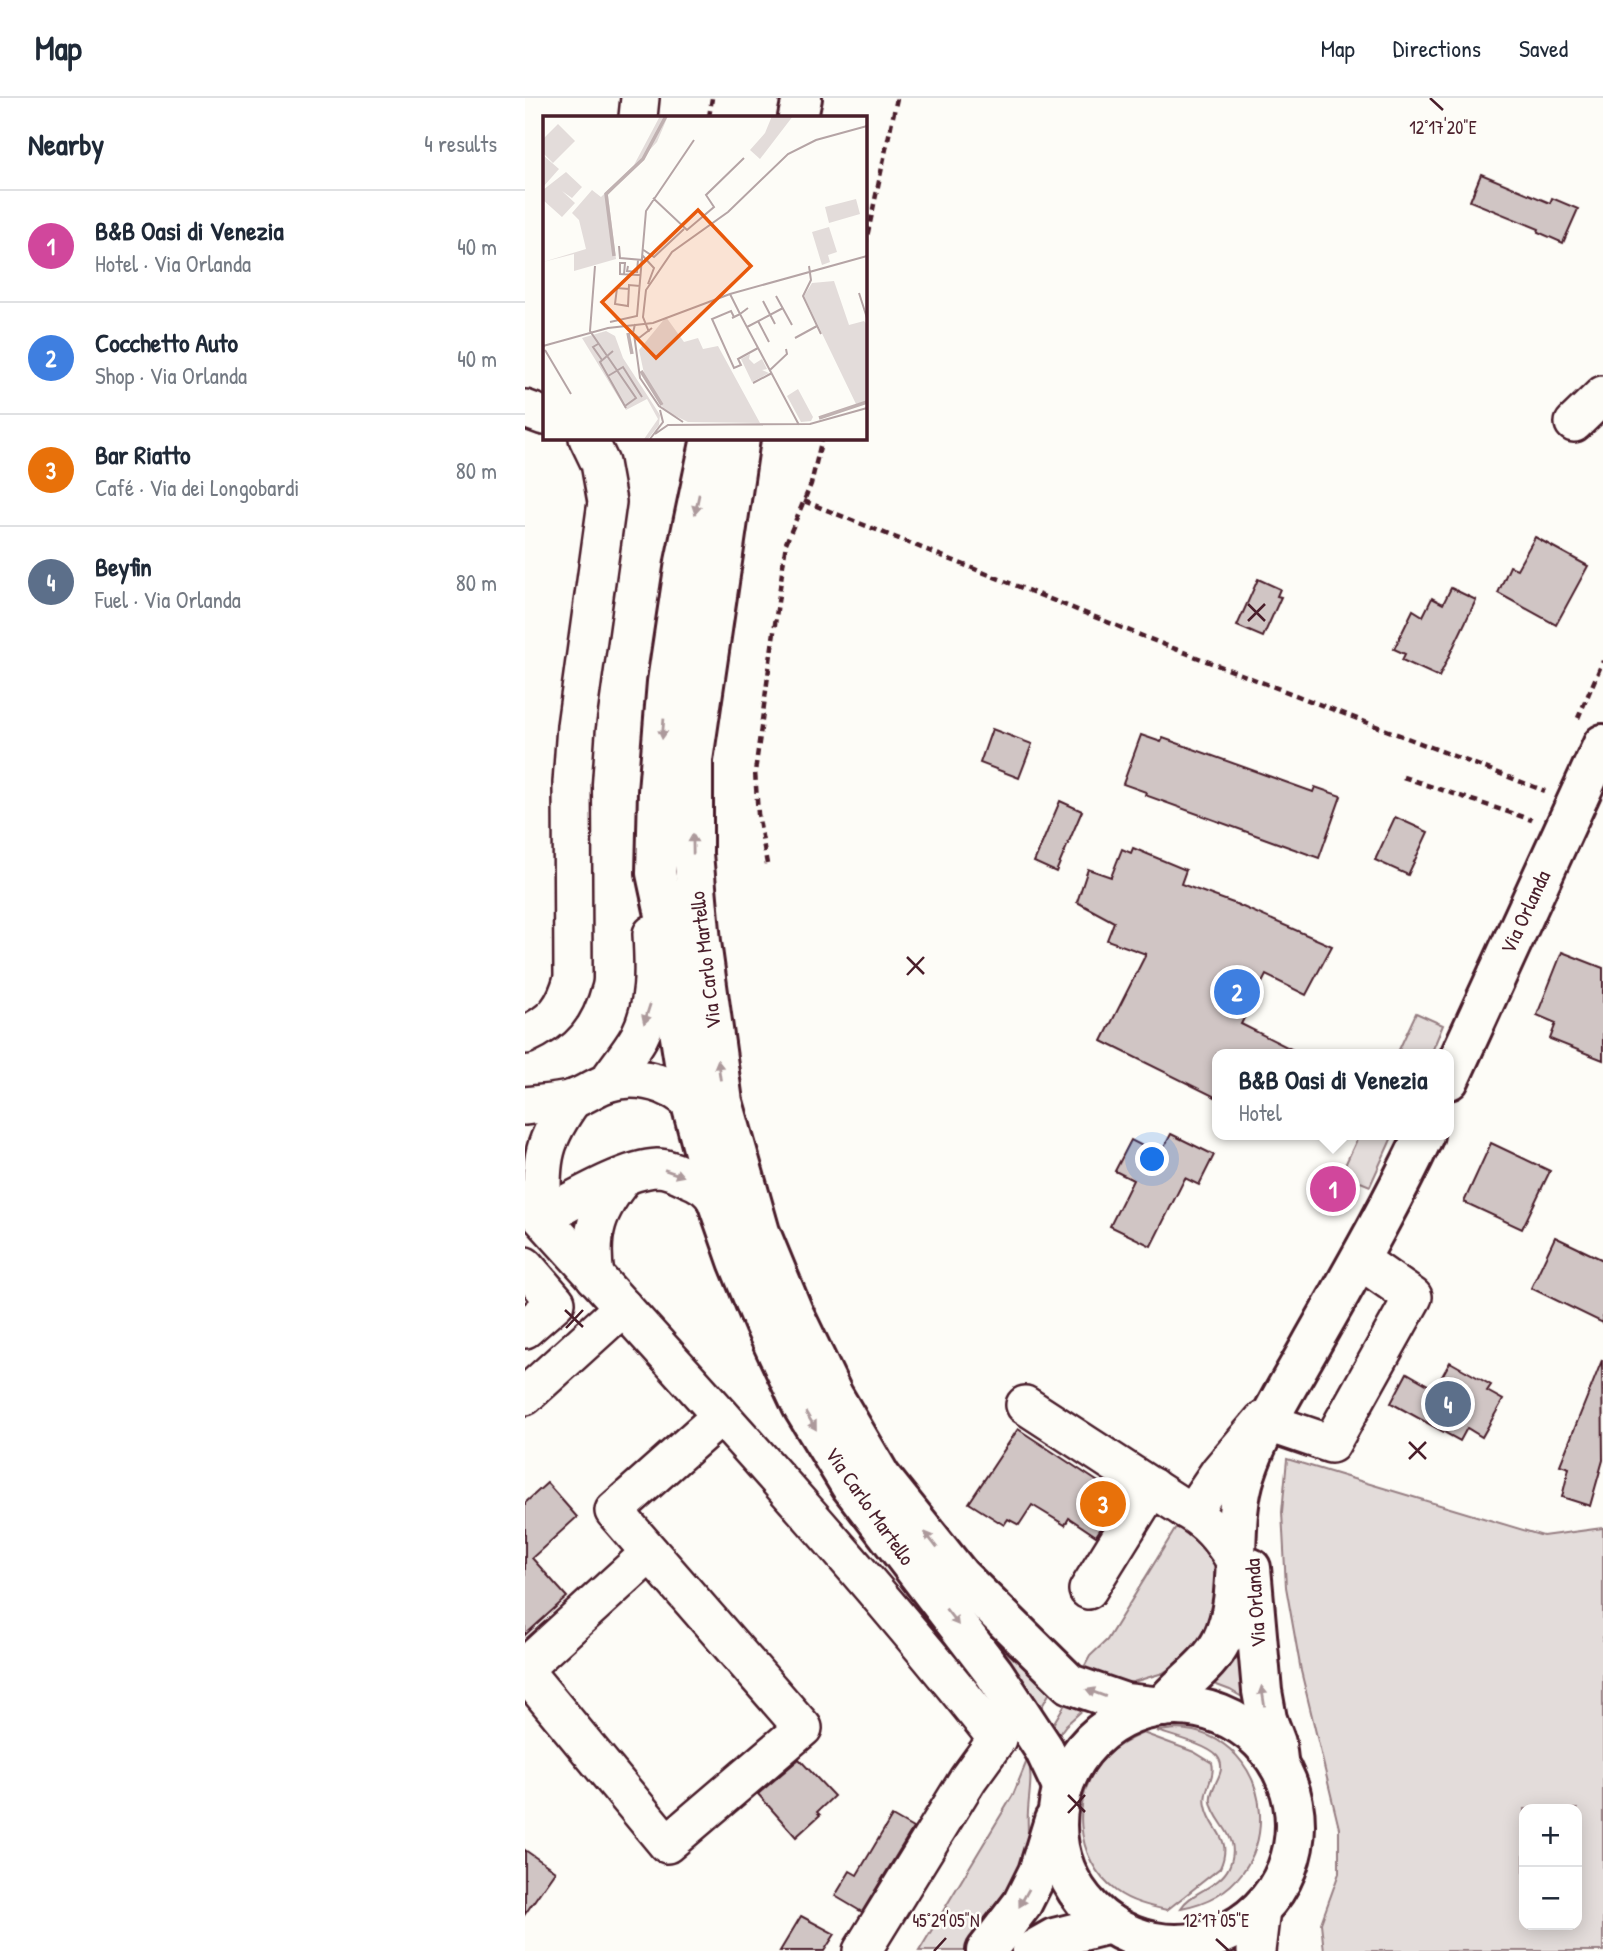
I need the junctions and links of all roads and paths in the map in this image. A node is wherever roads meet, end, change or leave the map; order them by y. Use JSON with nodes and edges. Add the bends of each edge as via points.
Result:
{"nodes":[{"id":1,"x":640,"y":98,"type":"edge"},
{"id":2,"x":712,"y":98,"type":"edge"},
{"id":3,"x":802,"y":98,"type":"edge"},
{"id":4,"x":897,"y":98,"type":"edge"},
{"id":5,"x":638,"y":116,"type":"edge"},
{"id":6,"x":709,"y":116,"type":"edge"},
{"id":7,"x":798,"y":116,"type":"edge"},
{"id":8,"x":866,"y":241,"type":"edge"},
{"id":9,"x":1603,"y":395,"type":"edge"},
{"id":10,"x":525,"y":409,"type":"edge"},
{"id":11,"x":543,"y":416,"type":"edge"},
{"id":12,"x":1574,"y":423,"type":"dead end"},
{"id":13,"x":588,"y":439,"type":"edge"},
{"id":14,"x":711,"y":439,"type":"edge"},
{"id":15,"x":740,"y":439,"type":"edge"},
{"id":16,"x":822,"y":439,"type":"edge"},
{"id":17,"x":804,"y":501,"type":"junction"},
{"id":18,"x":1603,"y":661,"type":"edge"},
{"id":19,"x":1589,"y":736,"type":"edge"},
{"id":20,"x":1403,"y":777,"type":"dead end"},
{"id":21,"x":1569,"y":817,"type":"junction"},
{"id":22,"x":767,"y":864,"type":"dead end"},
{"id":23,"x":656,"y":873,"type":"junction"},
{"id":24,"x":525,"y":1035,"type":"edge"},
{"id":25,"x":1454,"y":1067,"type":"edge"},
{"id":26,"x":607,"y":1083,"type":"junction"},
{"id":27,"x":690,"y":1100,"type":"junction"},
{"id":28,"x":542,"y":1105,"type":"edge"},
{"id":29,"x":1421,"y":1140,"type":"edge"},
{"id":30,"x":624,"y":1177,"type":"junction"},
{"id":31,"x":525,"y":1199,"type":"edge"},
{"id":32,"x":717,"y":1201,"type":"junction"},
{"id":33,"x":1360,"y":1260,"type":"junction"},
{"id":34,"x":525,"y":1266,"type":"edge"},
{"id":35,"x":595,"y":1277,"type":"junction"},
{"id":36,"x":623,"y":1307,"type":"junction"},
{"id":37,"x":525,"y":1329,"type":"edge"},
{"id":38,"x":525,"y":1396,"type":"edge"},
{"id":39,"x":1025,"y":1405,"type":"dead end"},
{"id":40,"x":721,"y":1416,"type":"junction"},
{"id":41,"x":1269,"y":1423,"type":"junction"},
{"id":42,"x":869,"y":1455,"type":"junction"},
{"id":43,"x":1152,"y":1487,"type":"junction"},
{"id":44,"x":1185,"y":1509,"type":"junction"},
{"id":45,"x":650,"y":1553,"type":"junction"},
{"id":46,"x":1234,"y":1559,"type":"junction"},
{"id":47,"x":1088,"y":1590,"type":"dead end"},
{"id":48,"x":525,"y":1670,"type":"edge"},
{"id":49,"x":1162,"y":1707,"type":"junction"},
{"id":50,"x":1278,"y":1763,"type":"junction"},
{"id":51,"x":1060,"y":1800,"type":"junction"},
{"id":52,"x":1261,"y":1909,"type":"junction"},
{"id":53,"x":1110,"y":1924,"type":"junction"},
{"id":54,"x":1163,"y":1947,"type":"edge"},
{"id":55,"x":862,"y":1951,"type":"edge"},
{"id":56,"x":986,"y":1951,"type":"edge"},
{"id":57,"x":1031,"y":1951,"type":"edge"},
{"id":58,"x":1256,"y":1951,"type":"edge"}],
"edges":[{"from":1,"to":5,"type":"street"},
{"from":2,"to":6,"type":"path"},
{"from":3,"to":7,"type":"main road"},
{"from":4,"to":8,"type":"path"},
{"from":9,"to":12,"type":"street"},
{"from":10,"to":11,"type":"street"},
{"from":13,"to":24,"type":"street","via":[[600,463],[607,502],[576,726],[573,978],[564,1005],[550,1021]]},
{"from":14,"to":23,"type":"main road","name":"Via Carlo Martello","one_way":true,"via":[[685,562],[667,682]]},
{"from":42,"to":15,"type":"main road","name":"Via Carlo Martello","one_way":true,"via":[[833,1395],[760,1232],[723,1102],[701,942],[693,854],[693,760]]},
{"from":16,"to":17,"type":"path"},
{"from":17,"to":21,"type":"path","via":[[1152,640]]},
{"from":17,"to":22,"type":"path","via":[[786,543],[755,772]]},
{"from":18,"to":19,"type":"path"},
{"from":19,"to":21,"type":"main road","name":"Via Orlanda"},
{"from":20,"to":21,"type":"path"},
{"from":21,"to":25,"type":"main road","name":"Via Orlanda"},
{"from":23,"to":26,"type":"street","name":"Via Carlo Martello","one_way":true,"via":[[651,907],[654,984],[649,1011],[638,1038]]},
{"from":23,"to":27,"type":"main road","name":"Via Carlo Martello"},
{"from":26,"to":27,"type":"street","name":"Via Carlo Martello","via":[[648,1081]]},
{"from":26,"to":28,"type":"street","name":"Via Carlo Martello"},
{"from":27,"to":32,"type":"main road","name":"Via Carlo Martello"},
{"from":27,"to":42,"type":"street","name":"Via Carlo Martello","via":[[713,1130],[756,1266],[788,1332],[815,1382]]},
{"from":28,"to":30,"type":"street","name":"Via Carlo Martello","via":[[552,1129],[543,1155],[542,1217]]},
{"from":29,"to":33,"type":"main road","name":"Via Orlanda"},
{"from":30,"to":32,"type":"street","name":"Via Carlo Martello","one_way":true,"via":[[665,1169],[700,1183]]},
{"from":30,"to":35,"type":"street","via":[[603,1204],[594,1231]]},
{"from":31,"to":35,"type":"street"},
{"from":32,"to":51,"type":"main road","name":"Via Carlo Martello","one_way":true,"via":[[764,1324],[802,1406],[850,1485],[995,1673],[1044,1749]]},
{"from":33,"to":41,"type":"main road","name":"Via Orlanda"},
{"from":33,"to":41,"type":"street","via":[[1413,1297],[1407,1309],[1331,1444]]},
{"from":34,"to":37,"type":"street","via":[[556,1302]]},
{"from":35,"to":36,"type":"street"},
{"from":36,"to":38,"type":"street"},
{"from":36,"to":40,"type":"street"},
{"from":39,"to":43,"type":"street"},
{"from":40,"to":45,"type":"street","via":[[614,1511]]},
{"from":40,"to":55,"type":"street","via":[[932,1657],[997,1739]]},
{"from":41,"to":44,"type":"street","via":[[1250,1434],[1196,1506]]},
{"from":41,"to":46,"type":"main road","name":"Via Orlanda","via":[[1244,1480]]},
{"from":50,"to":41,"type":"main road","name":"Via Orlanda","one_way":true,"via":[[1262,1691],[1251,1571],[1250,1528]]},
{"from":49,"to":42,"type":"main road","name":"Via Carlo Martello","one_way":true,"via":[[1125,1703],[1062,1678],[960,1576],[881,1477]]},
{"from":43,"to":44,"type":"street"},
{"from":43,"to":47,"type":"street"},
{"from":44,"to":46,"type":"street","via":[[1219,1534]]},
{"from":45,"to":48,"type":"street"},
{"from":45,"to":48,"type":"street","via":[[803,1728],[667,1844]]},
{"from":46,"to":49,"type":"main road","name":"Via Orlanda","via":[[1233,1597],[1222,1640]]},
{"from":49,"to":50,"type":"main road","via":[[1184,1706],[1228,1718],[1248,1729]]},
{"from":49,"to":51,"type":"main road","via":[[1140,1712],[1100,1733],[1072,1768]]},
{"from":50,"to":52,"type":"main road","via":[[1288,1783],[1296,1827],[1286,1871]]},
{"from":51,"to":53,"type":"main road","via":[[1057,1834],[1069,1877],[1081,1897]]},
{"from":51,"to":56,"type":"main road","one_way":true,"via":[[1038,1872],[1022,1904]]},
{"from":52,"to":54,"type":"main road","via":[[1223,1934]]},
{"from":52,"to":58,"type":"street"},
{"from":53,"to":54,"type":"main road"},
{"from":53,"to":57,"type":"main road","via":[[1054,1938]]}]}
